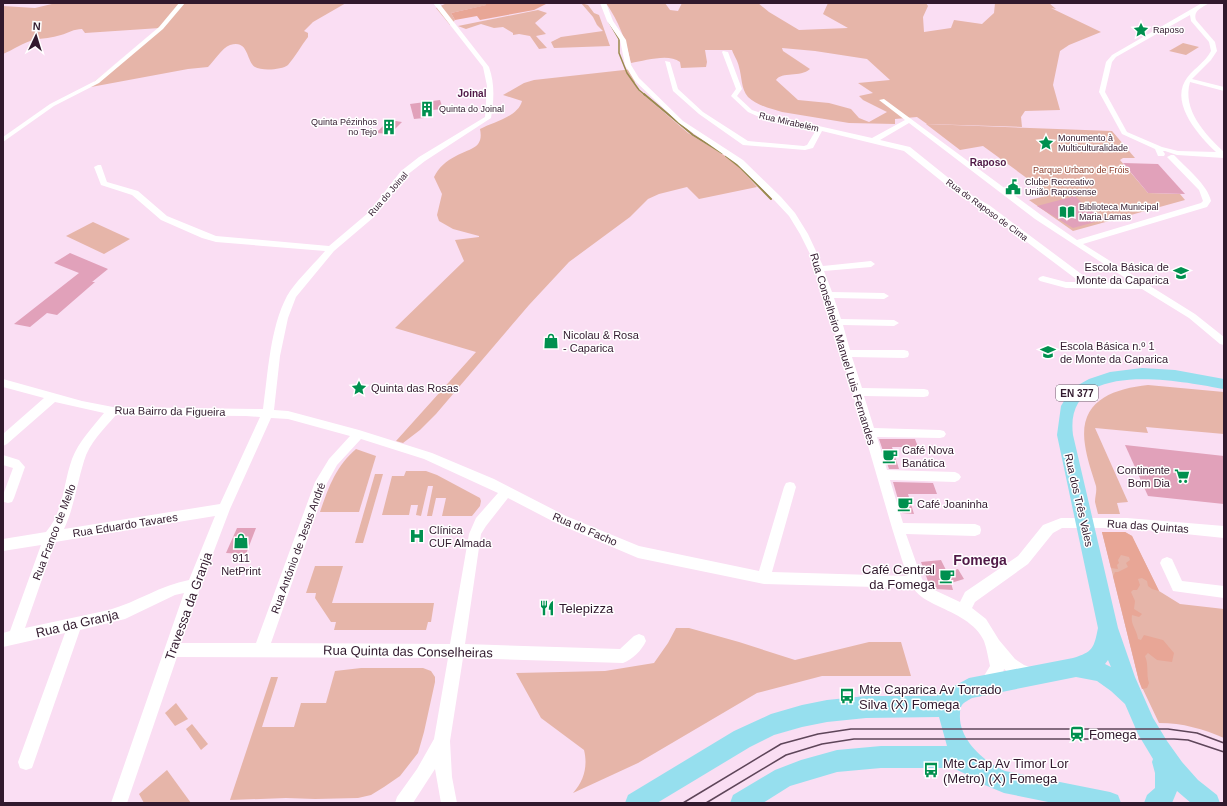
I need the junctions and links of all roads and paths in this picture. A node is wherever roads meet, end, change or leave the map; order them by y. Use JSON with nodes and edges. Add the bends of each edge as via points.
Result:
{"nodes":[{"id":1,"x":182,"y":3,"type":"edge"},
{"id":2,"x":436,"y":3,"type":"edge"},
{"id":3,"x":603,"y":3,"type":"edge"},
{"id":4,"x":1206,"y":3,"type":"edge"},
{"id":5,"x":1194,"y":10,"type":"junction"},
{"id":6,"x":725,"y":52,"type":"dead end"},
{"id":7,"x":668,"y":62,"type":"dead end"},
{"id":8,"x":1188,"y":80,"type":"junction"},
{"id":9,"x":1224,"y":88,"type":"edge"},
{"id":10,"x":882,"y":100,"type":"dead end"},
{"id":11,"x":910,"y":120,"type":"junction"},
{"id":12,"x":820,"y":129,"type":"junction"},
{"id":13,"x":3,"y":140,"type":"edge"},
{"id":14,"x":873,"y":141,"type":"junction"},
{"id":15,"x":1174,"y":155,"type":"junction"},
{"id":16,"x":1224,"y":155,"type":"edge"},
{"id":17,"x":98,"y":166,"type":"dead end"},
{"id":18,"x":1076,"y":243,"type":"junction"},
{"id":19,"x":331,"y":249,"type":"junction"},
{"id":20,"x":871,"y":264,"type":"dead end"},
{"id":21,"x":819,"y":269,"type":"junction"},
{"id":22,"x":1043,"y":279,"type":"dead end"},
{"id":23,"x":1091,"y":286,"type":"junction"},
{"id":24,"x":1144,"y":286,"type":"junction"},
{"id":25,"x":828,"y":295,"type":"junction"},
{"id":26,"x":884,"y":296,"type":"dead end"},
{"id":27,"x":837,"y":322,"type":"junction"},
{"id":28,"x":894,"y":323,"type":"dead end"},
{"id":29,"x":1223,"y":342,"type":"edge"},
{"id":30,"x":846,"y":353,"type":"junction"},
{"id":31,"x":904,"y":354,"type":"dead end"},
{"id":32,"x":1224,"y":375,"type":"edge"},
{"id":33,"x":1188,"y":376,"type":"junction"},
{"id":34,"x":3,"y":383,"type":"edge"},
{"id":35,"x":1224,"y":384,"type":"edge"},
{"id":36,"x":858,"y":392,"type":"junction"},
{"id":37,"x":924,"y":393,"type":"dead end"},
{"id":38,"x":53,"y":397,"type":"junction"},
{"id":39,"x":113,"y":411,"type":"junction"},
{"id":40,"x":268,"y":413,"type":"junction"},
{"id":41,"x":869,"y":432,"type":"junction"},
{"id":42,"x":359,"y":434,"type":"junction"},
{"id":43,"x":940,"y":434,"type":"dead end"},
{"id":44,"x":3,"y":441,"type":"edge"},
{"id":45,"x":3,"y":460,"type":"edge"},
{"id":46,"x":882,"y":475,"type":"junction"},
{"id":47,"x":955,"y":478,"type":"dead end"},
{"id":48,"x":790,"y":487,"type":"dead end"},
{"id":49,"x":506,"y":492,"type":"junction"},
{"id":50,"x":8,"y":498,"type":"dead end"},
{"id":51,"x":224,"y":509,"type":"junction"},
{"id":52,"x":898,"y":528,"type":"junction"},
{"id":53,"x":975,"y":530,"type":"dead end"},
{"id":54,"x":1224,"y":532,"type":"edge"},
{"id":55,"x":50,"y":537,"type":"junction"},
{"id":56,"x":3,"y":545,"type":"edge"},
{"id":57,"x":1167,"y":563,"type":"dead end"},
{"id":58,"x":764,"y":578,"type":"junction"},
{"id":59,"x":916,"y":582,"type":"junction"},
{"id":60,"x":194,"y":585,"type":"junction"},
{"id":61,"x":1224,"y":592,"type":"edge"},
{"id":62,"x":963,"y":610,"type":"junction"},
{"id":63,"x":75,"y":625,"type":"junction"},
{"id":64,"x":1108,"y":628,"type":"junction"},
{"id":65,"x":9,"y":638,"type":"edge"},
{"id":66,"x":639,"y":641,"type":"dead end"},
{"id":67,"x":992,"y":642,"type":"junction"},
{"id":68,"x":172,"y":650,"type":"junction"},
{"id":69,"x":261,"y":650,"type":"junction"},
{"id":70,"x":456,"y":651,"type":"junction"},
{"id":71,"x":1072,"y":668,"type":"junction"},
{"id":72,"x":1037,"y":675,"type":"junction"},
{"id":73,"x":987,"y":684,"type":"junction"},
{"id":74,"x":955,"y":697,"type":"junction"},
{"id":75,"x":1135,"y":704,"type":"junction"},
{"id":76,"x":442,"y":741,"type":"junction"},
{"id":77,"x":1158,"y":748,"type":"junction"},
{"id":78,"x":26,"y":762,"type":"dead end"},
{"id":79,"x":977,"y":768,"type":"junction"},
{"id":80,"x":1028,"y":787,"type":"junction"},
{"id":81,"x":1072,"y":800,"type":"edge"},
{"id":82,"x":119,"y":803,"type":"edge"},
{"id":83,"x":403,"y":803,"type":"edge"},
{"id":84,"x":449,"y":803,"type":"edge"},
{"id":85,"x":636,"y":803,"type":"edge"},
{"id":86,"x":741,"y":803,"type":"edge"},
{"id":87,"x":1047,"y":803,"type":"edge"},
{"id":88,"x":1110,"y":803,"type":"edge"},
{"id":89,"x":1155,"y":803,"type":"edge"},
{"id":90,"x":1209,"y":803,"type":"edge"}],
"edges":[{"from":1,"to":13,"type":"street","via":[[161,28],[96,82],[52,105]]},
{"from":2,"to":19,"type":"street","name":"Rua do Joinal","via":[[486,67],[492,91],[488,118],[422,158],[404,173],[371,215]]},
{"from":3,"to":21,"type":"street","name":"Rua Conselheiro Manuel Luis Fernandes","via":[[610,21],[622,37],[628,65],[636,79],[681,122],[734,157],[771,192],[792,215],[804,234]]},
{"from":4,"to":5,"type":"street"},
{"from":5,"to":8,"type":"street","via":[[1193,20],[1214,48],[1205,63]]},
{"from":5,"to":15,"type":"street","via":[[1114,56],[1109,62],[1102,92],[1123,132],[1160,149],[1159,153]]},
{"from":6,"to":12,"type":"street","name":"Rua Mirabelém","via":[[739,89],[734,96],[750,111]]},
{"from":7,"to":12,"type":"street","via":[[675,90],[701,114],[746,142],[805,148],[810,146]]},
{"from":8,"to":9,"type":"street"},
{"from":8,"to":16,"type":"street","via":[[1185,94],[1191,116]]},
{"from":10,"to":11,"type":"street"},
{"from":11,"to":14,"type":"street"},
{"from":11,"to":18,"type":"street","via":[[1028,210]]},
{"from":12,"to":14,"type":"street","name":"Rua Mirabelém"},
{"from":14,"to":23,"type":"street","name":"Rua do Raposo de Cima","via":[[910,151],[963,194],[986,207]]},
{"from":15,"to":16,"type":"street"},
{"from":15,"to":18,"type":"street","via":[[1205,192],[1207,201],[1204,205]]},
{"from":17,"to":19,"type":"street","via":[[104,183],[135,193],[164,218],[205,236]]},
{"from":18,"to":24,"type":"street"},
{"from":19,"to":40,"type":"street","name":"Rua do Joinal","via":[[292,296],[283,318]]},
{"from":20,"to":21,"type":"street"},
{"from":21,"to":25,"type":"street","name":"Rua Conselheiro Manuel Luis Fernandes"},
{"from":22,"to":23,"type":"street","via":[[1066,286]]},
{"from":23,"to":24,"type":"street"},
{"from":24,"to":29,"type":"street","via":[[1192,316]]},
{"from":25,"to":26,"type":"street"},
{"from":25,"to":27,"type":"street","name":"Rua Conselheiro Manuel Luis Fernandes"},
{"from":27,"to":28,"type":"street"},
{"from":27,"to":30,"type":"street","name":"Rua Conselheiro Manuel Luis Fernandes"},
{"from":30,"to":31,"type":"street"},
{"from":30,"to":36,"type":"street","name":"Rua Conselheiro Manuel Luis Fernandes"},
{"from":32,"to":33,"type":"main road","name":"Rua dos Três Vales","number":"EN 377"},
{"from":33,"to":35,"type":"main road","name":"Rua dos Três Vales","number":"EN 377"},
{"from":33,"to":64,"type":"main road","name":"Rua dos Três Vales","number":"EN 377","via":[[1152,373],[1127,374],[1104,379],[1075,394],[1067,408],[1064,433]]},
{"from":34,"to":38,"type":"street","name":"Rua Bairro da Figueira"},
{"from":36,"to":37,"type":"street"},
{"from":36,"to":41,"type":"street","name":"Rua Conselheiro Manuel Luis Fernandes"},
{"from":38,"to":39,"type":"street","name":"Rua Bairro da Figueira"},
{"from":38,"to":44,"type":"street"},
{"from":39,"to":40,"type":"street","name":"Rua Bairro da Figueira"},
{"from":39,"to":55,"type":"street","name":"Rua Franco de Mello","via":[[88,440],[78,460],[72,487],[58,526]]},
{"from":40,"to":42,"type":"street","name":"Rua do Facho","via":[[288,415]]},
{"from":40,"to":51,"type":"street","name":"Travessa da Granja"},
{"from":41,"to":43,"type":"street"},
{"from":41,"to":46,"type":"street","name":"Rua Conselheiro Manuel Luis Fernandes"},
{"from":42,"to":49,"type":"street","name":"Rua do Facho","via":[[428,456]]},
{"from":42,"to":69,"type":"street","name":"Rua António de Jesus André","via":[[333,462],[321,482]]},
{"from":45,"to":50,"type":"street","via":[[15,463],[19,467]]},
{"from":46,"to":47,"type":"street"},
{"from":46,"to":52,"type":"street","name":"Rua Conselheiro Manuel Luis Fernandes"},
{"from":48,"to":58,"type":"street"},
{"from":49,"to":58,"type":"street","name":"Rua do Facho","via":[[562,520],[638,552]]},
{"from":49,"to":70,"type":"street","via":[[481,522],[475,534]]},
{"from":51,"to":55,"type":"street","name":"Rua Eduardo Tavares"},
{"from":51,"to":60,"type":"street","name":"Travessa da Granja"},
{"from":52,"to":53,"type":"street"},
{"from":52,"to":59,"type":"street","name":"Rua Conselheiro Manuel Luis Fernandes"},
{"from":54,"to":62,"type":"street","name":"Rua das Quintas","via":[[1127,523],[1061,523],[1048,529],[1023,560],[970,597]]},
{"from":55,"to":56,"type":"street","name":"Rua Eduardo Tavares"},
{"from":55,"to":65,"type":"street","name":"Rua Franco de Mello"},
{"from":57,"to":61,"type":"street","via":[[1178,587]]},
{"from":58,"to":59,"type":"street","name":"Rua do Facho"},
{"from":59,"to":62,"type":"street","via":[[925,593]]},
{"from":60,"to":63,"type":"street","name":"Rua da Granja","via":[[173,589],[125,612]]},
{"from":60,"to":68,"type":"street","name":"Travessa da Granja"},
{"from":62,"to":67,"type":"street","via":[[980,624]]},
{"from":63,"to":65,"type":"street","name":"Rua da Granja"},
{"from":63,"to":78,"type":"street"},
{"from":64,"to":71,"type":"main road","name":"Rua dos Três Vales","number":"EN 377","via":[[1103,651],[1096,660]]},
{"from":64,"to":75,"type":"main road","number":"EN 377"},
{"from":66,"to":70,"type":"street","name":"Rua Quinta das Conselheiras","via":[[624,656]]},
{"from":67,"to":72,"type":"street","via":[[1013,667]]},
{"from":67,"to":73,"type":"street","via":[[997,666],[996,672]]},
{"from":68,"to":69,"type":"street","name":"Rua Quinta das Conselheiras"},
{"from":68,"to":82,"type":"street","name":"Travessa da Granja"},
{"from":69,"to":70,"type":"street","name":"Rua Quinta das Conselheiras"},
{"from":70,"to":76,"type":"street"},
{"from":71,"to":72,"type":"main road","name":"Rua dos Três Vales"},
{"from":71,"to":75,"type":"main road","via":[[1083,668],[1104,674],[1125,691]]},
{"from":72,"to":73,"type":"main road","name":"Rua dos Três Vales"},
{"from":73,"to":74,"type":"main road","name":"Rua dos Três Vales","via":[[969,688]]},
{"from":74,"to":79,"type":"main road","via":[[949,719],[952,733],[958,745]]},
{"from":74,"to":85,"type":"main road","name":"Rua dos Três Vales","via":[[945,705],[936,707],[866,707],[827,711],[771,725],[742,739]]},
{"from":75,"to":77,"type":"main road"},
{"from":76,"to":83,"type":"street","via":[[420,780]]},
{"from":76,"to":84,"type":"street","via":[[444,777]]},
{"from":77,"to":89,"type":"main road","via":[[1165,767],[1167,789],[1163,797]]},
{"from":77,"to":90,"type":"main road","via":[[1178,778],[1197,796]]},
{"from":79,"to":80,"type":"main road","via":[[996,779]]},
{"from":79,"to":86,"type":"main road","via":[[957,758],[944,757],[881,757],[837,761],[801,770]]},
{"from":80,"to":81,"type":"main road"},
{"from":80,"to":87,"type":"street"},
{"from":81,"to":88,"type":"main road"}]}
